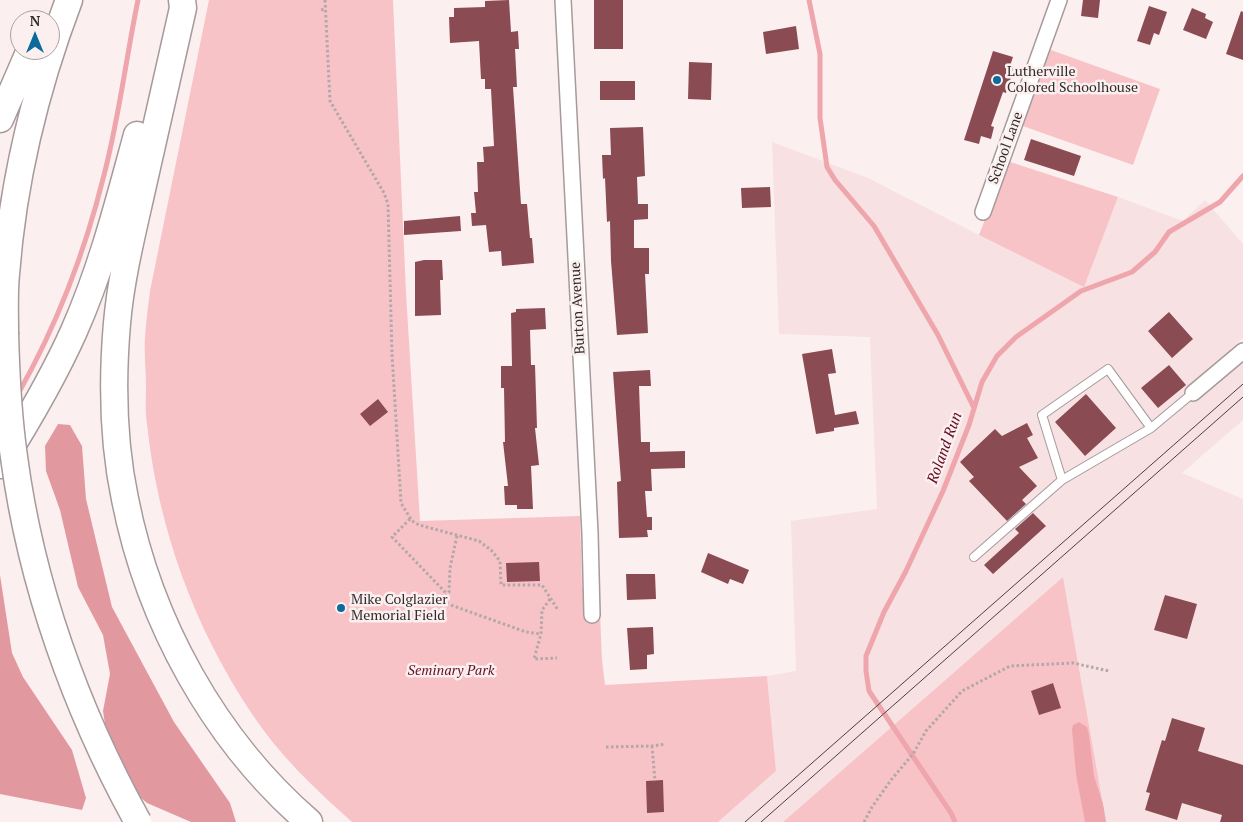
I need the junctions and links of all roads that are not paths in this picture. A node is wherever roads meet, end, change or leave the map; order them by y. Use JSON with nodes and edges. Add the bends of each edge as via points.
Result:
{"nodes":[{"id":1,"x":68,"y":0,"type":"edge"},
{"id":2,"x":176,"y":0,"type":"edge"},
{"id":3,"x":182,"y":0,"type":"edge"},
{"id":4,"x":563,"y":0,"type":"edge"},
{"id":5,"x":1059,"y":0,"type":"edge"},
{"id":6,"x":26,"y":60,"type":"edge"},
{"id":7,"x":0,"y":119,"type":"edge"},
{"id":8,"x":983,"y":212,"type":"dead end"},
{"id":9,"x":1243,"y":352,"type":"edge"},
{"id":10,"x":1193,"y":393,"type":"joint"},
{"id":11,"x":1151,"y":428,"type":"junction"},
{"id":12,"x":0,"y":465,"type":"edge"},
{"id":13,"x":1062,"y":480,"type":"junction"},
{"id":14,"x":974,"y":557,"type":"dead end"},
{"id":15,"x":592,"y":615,"type":"dead end"},
{"id":16,"x":138,"y":822,"type":"edge"},
{"id":17,"x":309,"y":822,"type":"edge"}],
"edges":[{"from":1,"to":16,"type":"highway","bridge":true,"via":[[26,141],[12,223],[6,275],[8,399],[14,458],[43,590],[86,717]]},
{"from":2,"to":12,"type":"highway","via":[[90,289],[53,374]]},
{"from":3,"to":17,"type":"highway","via":[[183,8],[129,248],[117,321],[116,426],[124,499],[151,591],[186,668],[229,735],[267,782]]},
{"from":4,"to":15,"type":"street","name":"Burton Avenue"},
{"from":5,"to":8,"type":"street","name":"School Lane"},
{"from":6,"to":7,"type":"highway"},
{"from":9,"to":10,"type":"street"},
{"from":10,"to":11,"type":"lane"},
{"from":11,"to":13,"type":"lane"},
{"from":11,"to":13,"type":"lane","via":[[1108,369],[1042,415]]},
{"from":13,"to":14,"type":"lane"}]}
